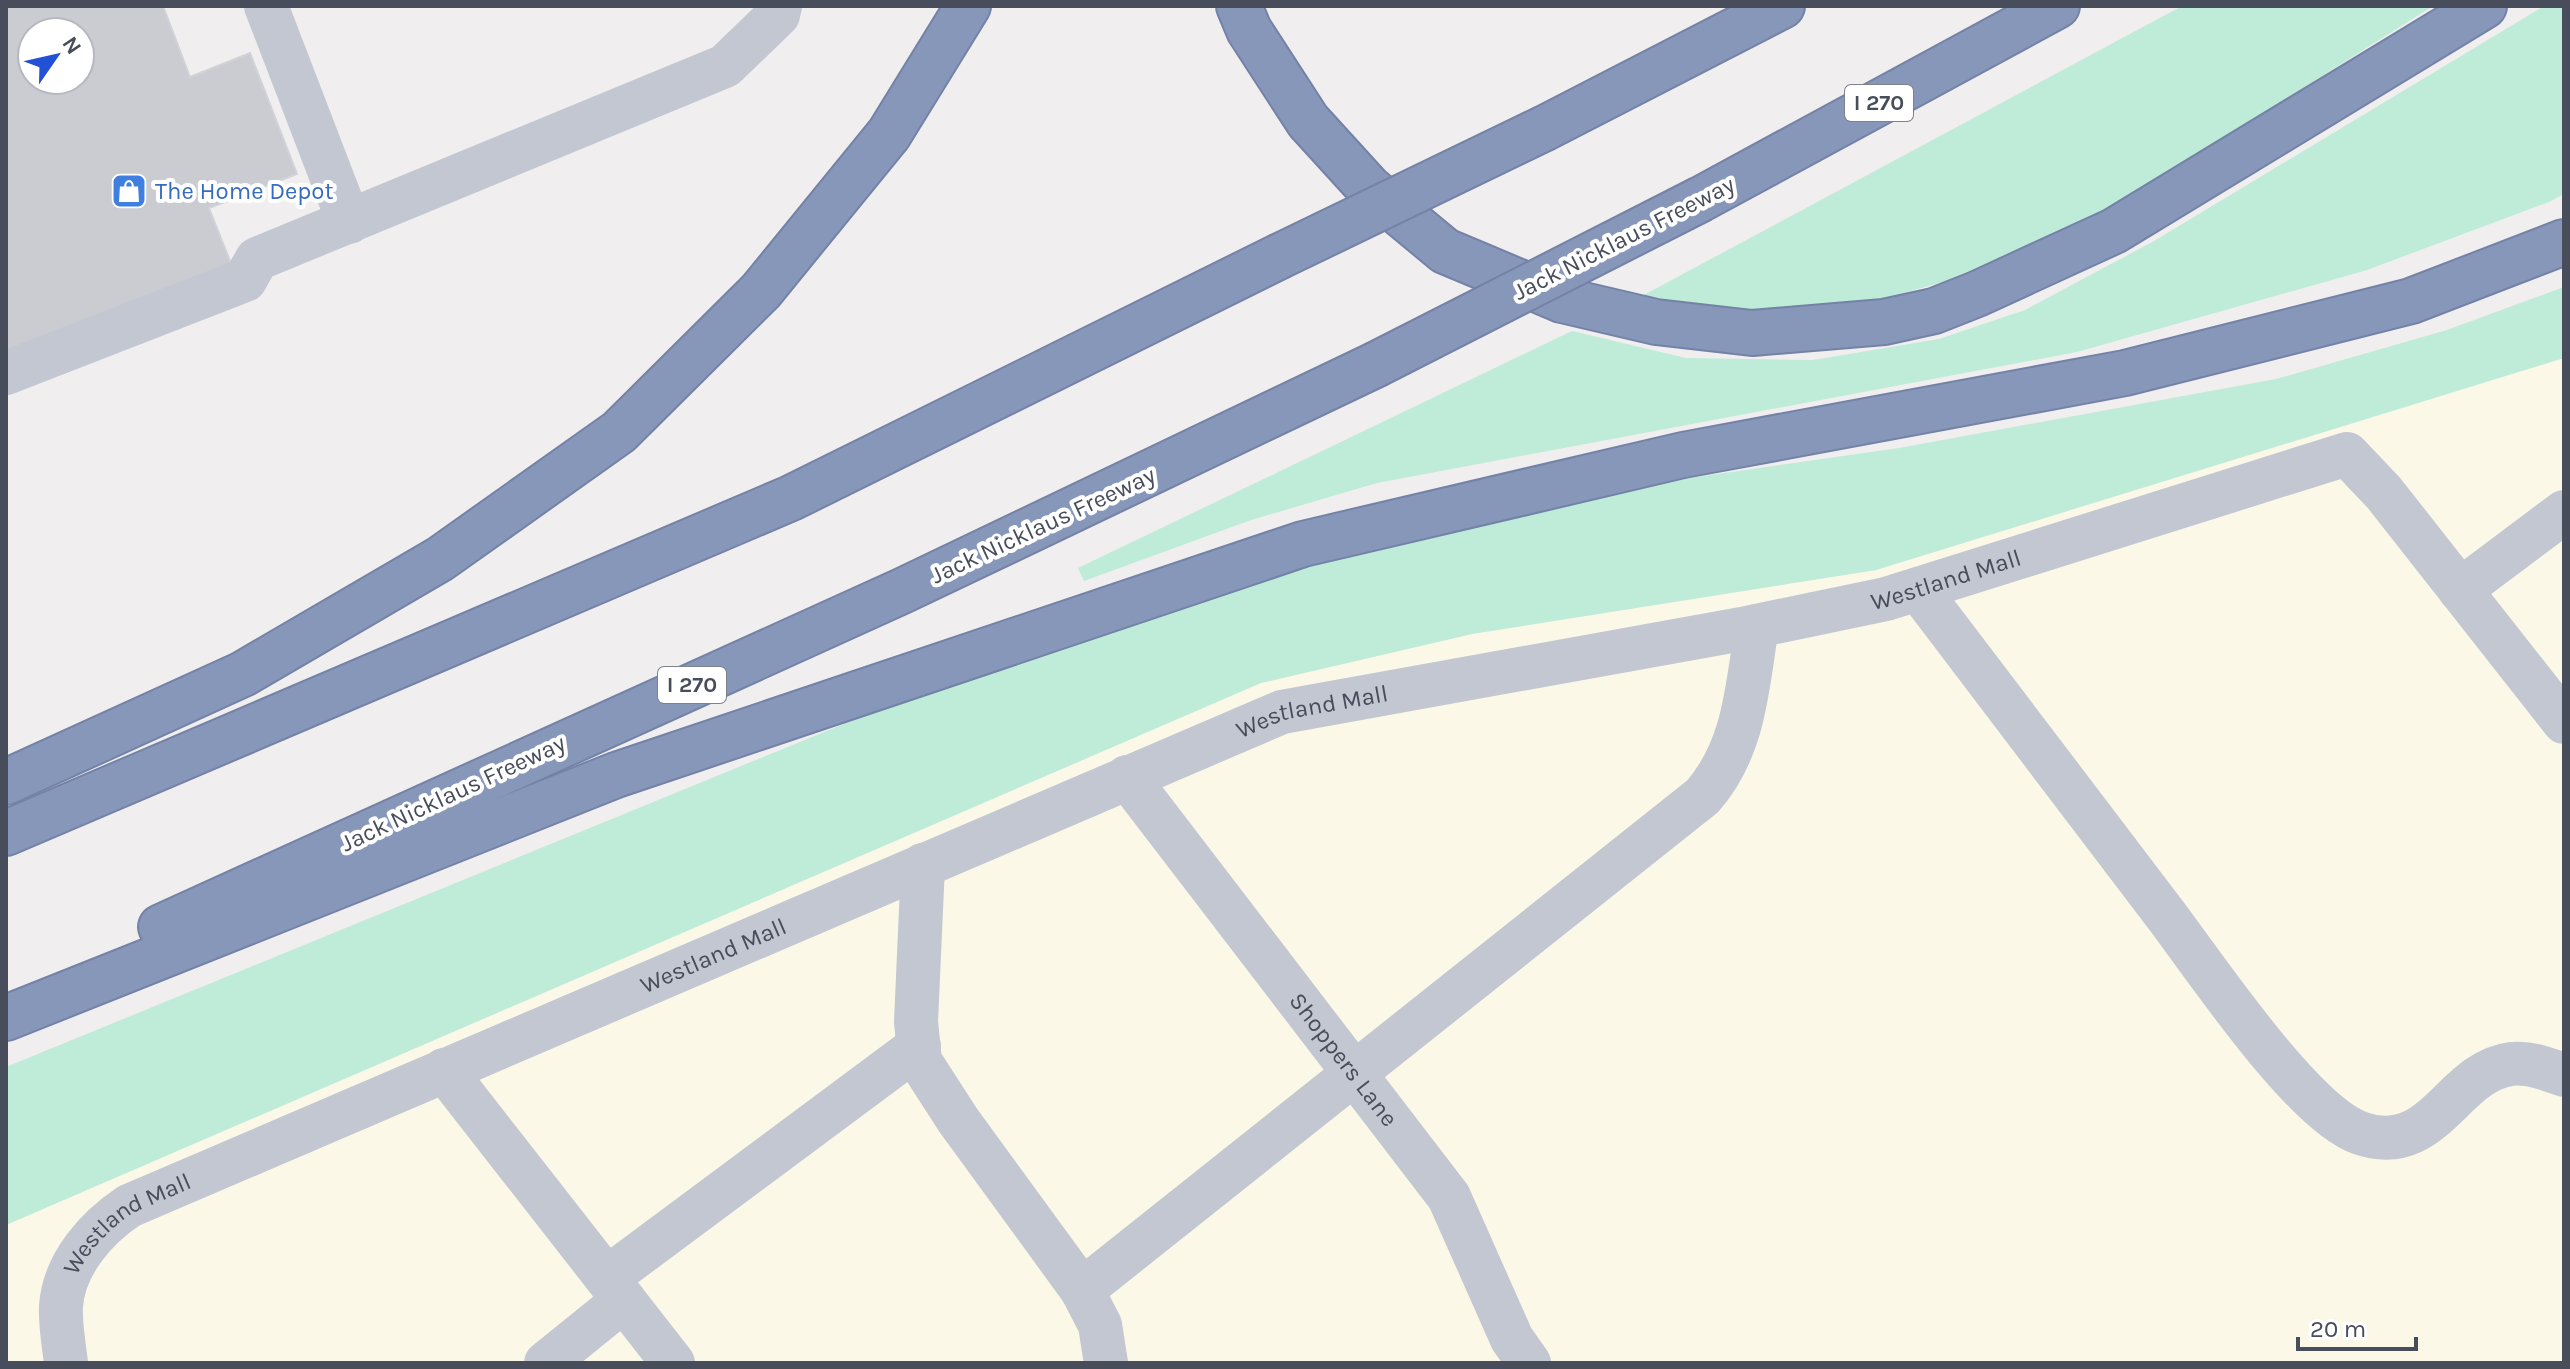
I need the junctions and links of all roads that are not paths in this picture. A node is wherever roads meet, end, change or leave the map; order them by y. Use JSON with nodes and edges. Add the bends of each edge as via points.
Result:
{"nodes":[{"id":1,"x":266,"y":6,"type":"edge"},
{"id":2,"x":780,"y":6,"type":"edge"},
{"id":3,"x":968,"y":6,"type":"edge"},
{"id":4,"x":1239,"y":6,"type":"edge"},
{"id":5,"x":1782,"y":6,"type":"edge"},
{"id":6,"x":2057,"y":6,"type":"edge"},
{"id":7,"x":2484,"y":6,"type":"edge"},
{"id":8,"x":349,"y":222,"type":"junction"},
{"id":9,"x":2564,"y":242,"type":"edge"},
{"id":10,"x":6,"y":373,"type":"edge"},
{"id":11,"x":2564,"y":512,"type":"edge"},
{"id":12,"x":1918,"y":589,"type":"junction"},
{"id":13,"x":2460,"y":590,"type":"junction"},
{"id":14,"x":1757,"y":626,"type":"junction"},
{"id":15,"x":2564,"y":722,"type":"edge"},
{"id":16,"x":1127,"y":777,"type":"junction"},
{"id":17,"x":6,"y":782,"type":"edge"},
{"id":18,"x":6,"y":833,"type":"edge"},
{"id":19,"x":923,"y":865,"type":"junction"},
{"id":20,"x":6,"y":998,"type":"edge"},
{"id":21,"x":6,"y":1018,"type":"edge"},
{"id":22,"x":919,"y":1046,"type":"junction"},
{"id":23,"x":444,"y":1070,"type":"junction"},
{"id":24,"x":1354,"y":1072,"type":"junction"},
{"id":25,"x":2564,"y":1075,"type":"edge"},
{"id":26,"x":616,"y":1289,"type":"junction"},
{"id":27,"x":1082,"y":1290,"type":"junction"},
{"id":28,"x":66,"y":1363,"type":"edge"},
{"id":29,"x":546,"y":1363,"type":"edge"},
{"id":30,"x":673,"y":1363,"type":"edge"},
{"id":31,"x":1106,"y":1363,"type":"edge"},
{"id":32,"x":1529,"y":1363,"type":"edge"}],
"edges":[{"from":1,"to":8,"type":"lane"},
{"from":2,"to":8,"type":"lane","via":[[778,15],[725,66]]},
{"from":3,"to":17,"type":"highway","via":[[889,134],[761,291],[619,432],[440,559],[243,674]]},
{"from":4,"to":7,"type":"highway","via":[[1308,121],[1369,188],[1445,251],[1562,300],[1656,322],[1752,333],[1884,322],[1977,294],[2114,231]]},
{"from":5,"to":18,"type":"highway","bridge":true,"via":[[791,498]]},
{"from":6,"to":20,"type":"highway","name":"Jack Nicklaus Freeway","number":"I 270","bridge":true,"via":[[1701,199],[1375,365],[902,591]]},
{"from":8,"to":10,"type":"lane","via":[[257,259],[245,280]]},
{"from":9,"to":21,"type":"highway","via":[[2411,301],[2125,373],[1683,455],[1303,544],[616,775]]},
{"from":11,"to":13,"type":"lane"},
{"from":12,"to":13,"type":"lane","name":"Westland Mall","via":[[2347,454]]},
{"from":12,"to":14,"type":"lane","name":"Westland Mall"},
{"from":12,"to":25,"type":"lane","via":[[2204,966],[2330,1119],[2385,1139],[2407,1136],[2492,1069],[2513,1063]]},
{"from":13,"to":15,"type":"lane","name":"Westland Mall"},
{"from":14,"to":16,"type":"lane","name":"Westland Mall","via":[[1282,712]]},
{"from":14,"to":24,"type":"lane","via":[[1730,760],[1703,796]]},
{"from":16,"to":19,"type":"lane","name":"Westland Mall"},
{"from":16,"to":24,"type":"lane","name":"Shoppers Lane"},
{"from":19,"to":22,"type":"lane"},
{"from":19,"to":23,"type":"lane","name":"Westland Mall"},
{"from":22,"to":26,"type":"lane"},
{"from":22,"to":27,"type":"lane","via":[[931,1081]]},
{"from":23,"to":26,"type":"lane"},
{"from":23,"to":28,"type":"lane","name":"Westland Mall","via":[[129,1206],[100,1225],[63,1290]]},
{"from":24,"to":27,"type":"lane"},
{"from":24,"to":32,"type":"lane","name":"Shoppers Lane","via":[[1449,1197],[1512,1339]]},
{"from":26,"to":29,"type":"lane"},
{"from":26,"to":30,"type":"lane"},
{"from":27,"to":31,"type":"lane","via":[[1100,1325]]}]}
